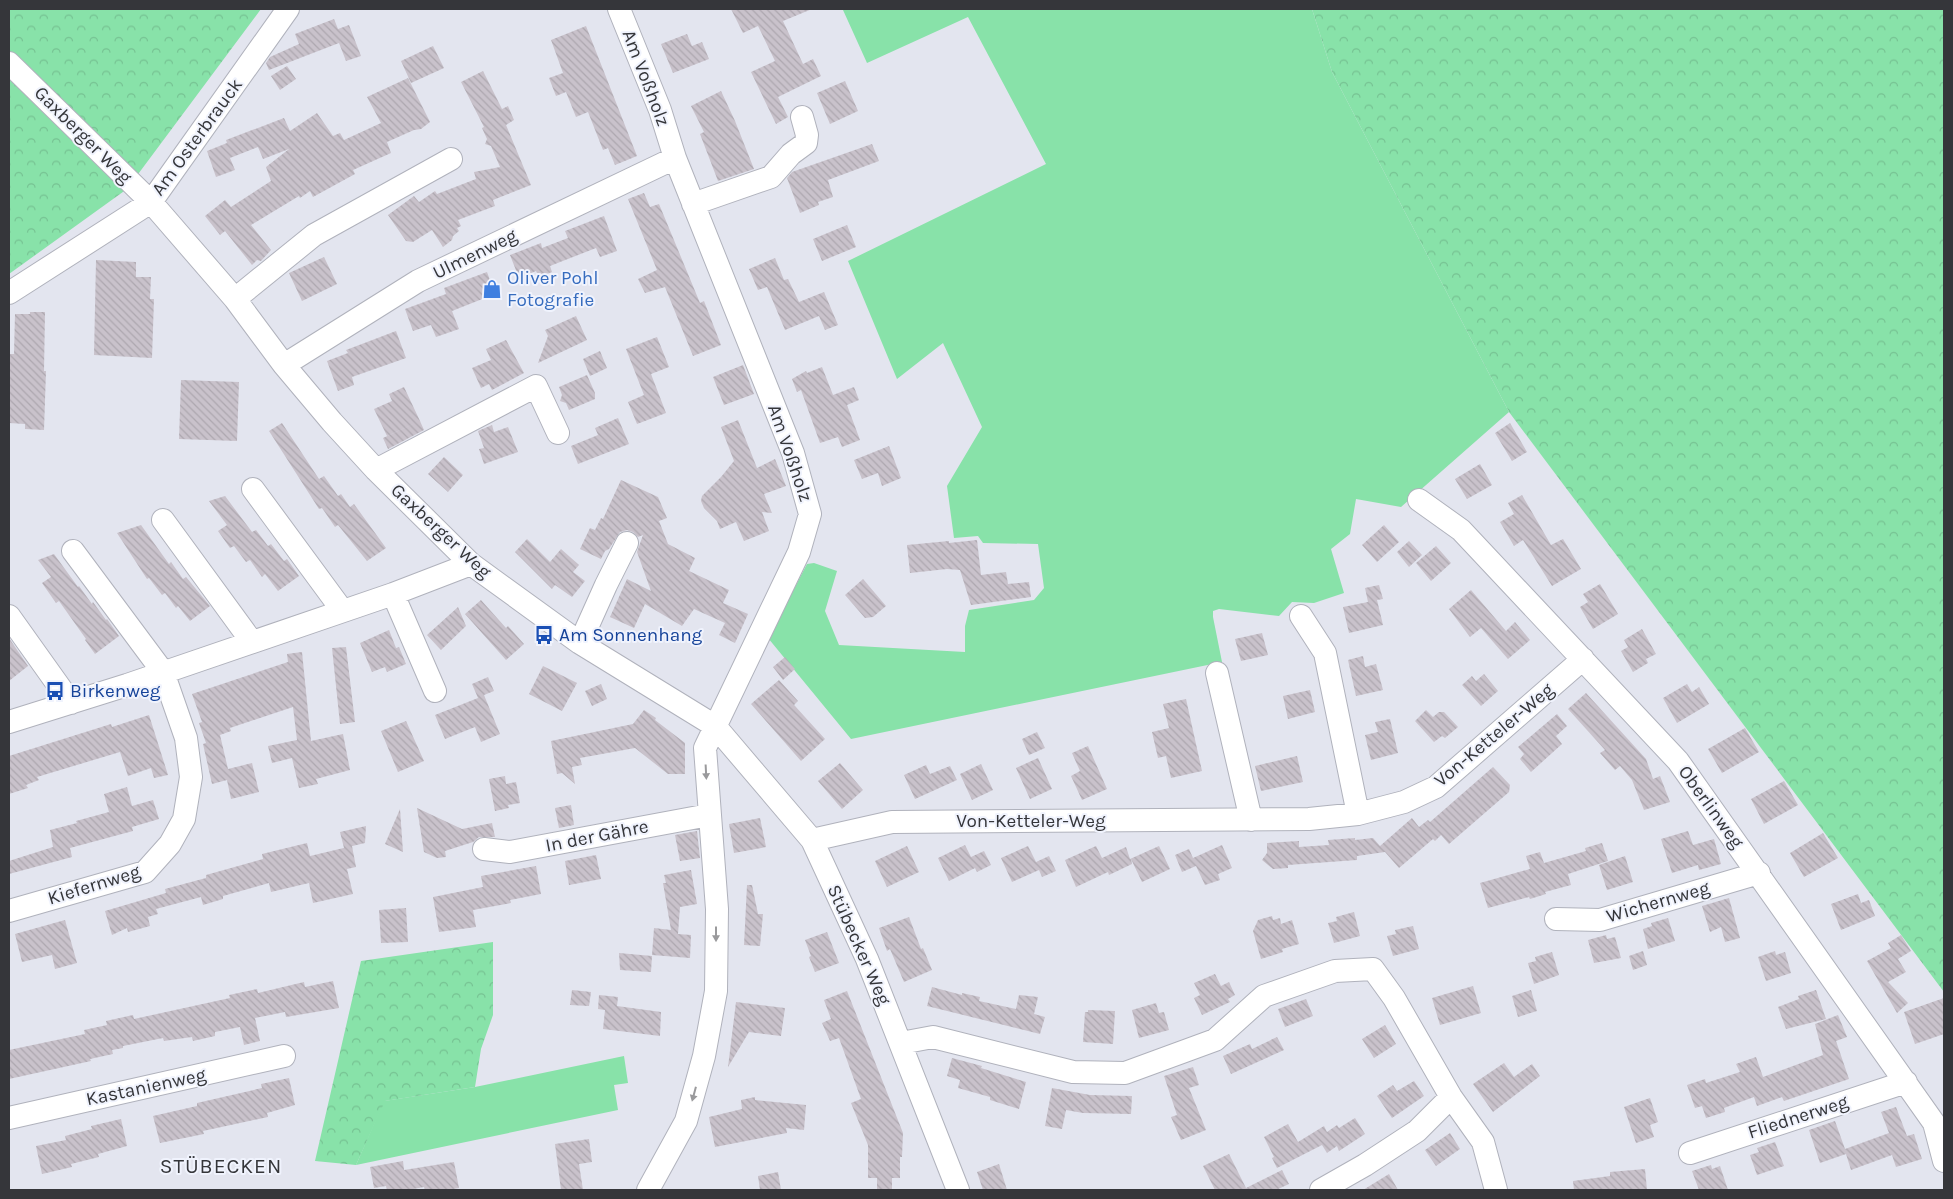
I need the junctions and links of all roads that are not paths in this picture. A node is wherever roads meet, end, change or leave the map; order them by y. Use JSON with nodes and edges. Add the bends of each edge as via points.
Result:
{"nodes":[{"id":1,"x":288,"y":9,"type":"edge"},
{"id":2,"x":619,"y":9,"type":"edge"},
{"id":3,"x":9,"y":63,"type":"edge"},
{"id":4,"x":802,"y":117,"type":"dead end"},
{"id":5,"x":674,"y":158,"type":"junction"},
{"id":6,"x":450,"y":159,"type":"dead end"},
{"id":7,"x":150,"y":202,"type":"junction"},
{"id":8,"x":693,"y":204,"type":"junction"},
{"id":9,"x":9,"y":293,"type":"edge"},
{"id":10,"x":235,"y":300,"type":"junction"},
{"id":11,"x":284,"y":365,"type":"junction"},
{"id":12,"x":558,"y":433,"type":"dead end"},
{"id":13,"x":376,"y":470,"type":"junction"},
{"id":14,"x":253,"y":489,"type":"dead end"},
{"id":15,"x":1419,"y":500,"type":"dead end"},
{"id":16,"x":163,"y":520,"type":"dead end"},
{"id":17,"x":627,"y":543,"type":"dead end"},
{"id":18,"x":73,"y":551,"type":"dead end"},
{"id":19,"x":471,"y":564,"type":"junction"},
{"id":20,"x":393,"y":594,"type":"junction"},
{"id":21,"x":342,"y":610,"type":"junction"},
{"id":22,"x":9,"y":616,"type":"edge"},
{"id":23,"x":1301,"y":616,"type":"dead end"},
{"id":24,"x":252,"y":642,"type":"junction"},
{"id":25,"x":580,"y":643,"type":"junction"},
{"id":26,"x":1584,"y":659,"type":"junction"},
{"id":27,"x":163,"y":672,"type":"junction"},
{"id":28,"x":1217,"y":673,"type":"dead end"},
{"id":29,"x":435,"y":691,"type":"dead end"},
{"id":30,"x":71,"y":703,"type":"junction"},
{"id":31,"x":9,"y":722,"type":"edge"},
{"id":32,"x":715,"y":726,"type":"junction"},
{"id":33,"x":1358,"y":814,"type":"junction"},
{"id":34,"x":708,"y":815,"type":"junction"},
{"id":35,"x":1251,"y":820,"type":"junction"},
{"id":36,"x":812,"y":840,"type":"junction"},
{"id":37,"x":484,"y":849,"type":"dead end"},
{"id":38,"x":1759,"y":873,"type":"junction"},
{"id":39,"x":9,"y":911,"type":"edge"},
{"id":40,"x":1556,"y":919,"type":"dead end"},
{"id":41,"x":901,"y":1043,"type":"junction"},
{"id":42,"x":284,"y":1056,"type":"dead end"},
{"id":43,"x":1906,"y":1082,"type":"junction"},
{"id":44,"x":1451,"y":1097,"type":"junction"},
{"id":45,"x":9,"y":1118,"type":"edge"},
{"id":46,"x":1690,"y":1153,"type":"dead end"},
{"id":47,"x":1944,"y":1161,"type":"edge"},
{"id":48,"x":648,"y":1190,"type":"edge"},
{"id":49,"x":958,"y":1190,"type":"edge"},
{"id":50,"x":1321,"y":1190,"type":"edge"},
{"id":51,"x":1496,"y":1190,"type":"edge"}],
"edges":[{"from":1,"to":7,"type":"street","name":"Am Osterbrauck"},
{"from":2,"to":5,"type":"street","name":"Am Voßholz","via":[[660,110]]},
{"from":3,"to":7,"type":"street","name":"Gaxberger Weg"},
{"from":4,"to":8,"type":"street","via":[[806,143],[791,154],[771,177]]},
{"from":5,"to":8,"type":"street","name":"Am Voßholz"},
{"from":5,"to":11,"type":"street","name":"Ulmenweg","via":[[418,281]]},
{"from":6,"to":10,"type":"street","via":[[314,236]]},
{"from":7,"to":9,"type":"street","name":"Am Osterbrauck"},
{"from":7,"to":10,"type":"street","name":"Gaxberger Weg"},
{"from":8,"to":32,"type":"street","name":"Am Voßholz","via":[[793,453],[810,514],[799,552]]},
{"from":10,"to":11,"type":"street","name":"Gaxberger Weg"},
{"from":11,"to":13,"type":"street","name":"Gaxberger Weg"},
{"from":12,"to":13,"type":"street","name":"Gaxberger Weg","via":[[536,386]]},
{"from":13,"to":19,"type":"street","name":"Gaxberger Weg"},
{"from":14,"to":21,"type":"street"},
{"from":15,"to":26,"type":"street","name":"Oberlinweg","via":[[1461,530]]},
{"from":16,"to":24,"type":"street"},
{"from":17,"to":25,"type":"street"},
{"from":18,"to":27,"type":"street"},
{"from":19,"to":20,"type":"street"},
{"from":19,"to":25,"type":"street","name":"Gaxberger Weg"},
{"from":20,"to":21,"type":"street"},
{"from":20,"to":29,"type":"street"},
{"from":21,"to":24,"type":"street"},
{"from":22,"to":30,"type":"street"},
{"from":23,"to":33,"type":"street","via":[[1325,653]]},
{"from":24,"to":27,"type":"street"},
{"from":25,"to":32,"type":"street","name":"Gaxberger Weg"},
{"from":26,"to":33,"type":"street","name":"Von-Ketteler-Weg","via":[[1436,787],[1404,802]]},
{"from":26,"to":38,"type":"street","name":"Oberlinweg","via":[[1678,761]]},
{"from":27,"to":30,"type":"street"},
{"from":27,"to":39,"type":"street","name":"Kiefernweg","via":[[186,738],[190,777],[184,819],[170,844],[145,872]]},
{"from":28,"to":35,"type":"street"},
{"from":30,"to":31,"type":"street"},
{"from":32,"to":34,"type":"street","one_way":true,"via":[[705,748]]},
{"from":32,"to":36,"type":"street","name":"Stübecker Weg"},
{"from":33,"to":35,"type":"street","name":"Von-Ketteler-Weg"},
{"from":34,"to":37,"type":"street","name":"In der Gähre","via":[[510,852]]},
{"from":34,"to":48,"type":"street","one_way":true,"via":[[717,908],[716,991],[704,1056],[686,1122]]},
{"from":35,"to":36,"type":"street","name":"Von-Ketteler-Weg","via":[[892,822]]},
{"from":36,"to":41,"type":"street","name":"Stübecker Weg","via":[[867,959]]},
{"from":38,"to":40,"type":"street","name":"Wichernweg","via":[[1600,920]]},
{"from":38,"to":43,"type":"street","name":"Oberlinweg"},
{"from":41,"to":44,"type":"street","via":[[933,1037],[1073,1072],[1125,1073],[1214,1040],[1264,996],[1335,971],[1373,969],[1394,998]]},
{"from":41,"to":49,"type":"street","name":"Stübecker Weg"},
{"from":42,"to":45,"type":"street","name":"Kastanienweg"},
{"from":43,"to":46,"type":"street","name":"Fliednerweg"},
{"from":43,"to":47,"type":"street","name":"Oberlinweg","via":[[1934,1123]]},
{"from":44,"to":50,"type":"street","via":[[1417,1131]]},
{"from":44,"to":51,"type":"street","via":[[1483,1142]]}]}
